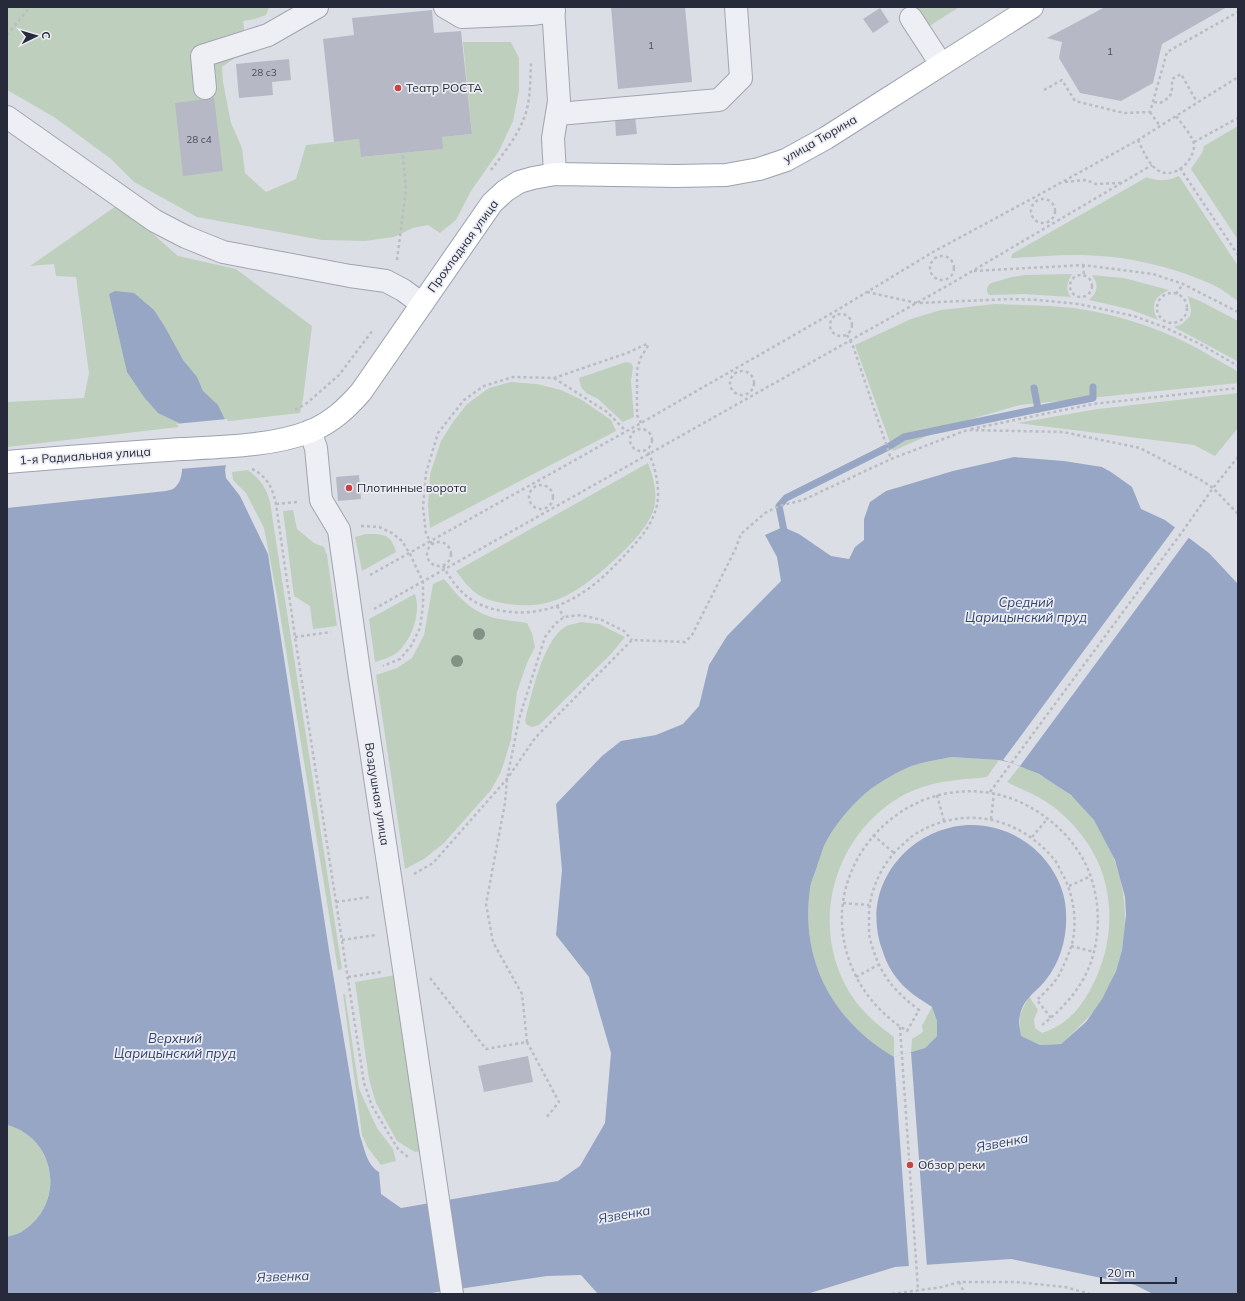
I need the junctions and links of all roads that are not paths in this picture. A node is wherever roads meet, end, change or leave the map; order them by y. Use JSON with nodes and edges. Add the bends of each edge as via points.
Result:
{"nodes":[{"id":1,"x":317,"y":7,"type":"edge"},
{"id":2,"x":445,"y":7,"type":"edge"},
{"id":3,"x":736,"y":7,"type":"edge"},
{"id":4,"x":1032,"y":7,"type":"edge"},
{"id":5,"x":553,"y":9,"type":"edge"},
{"id":6,"x":911,"y":18,"type":"dead end"},
{"id":7,"x":941,"y":64,"type":"junction"},
{"id":8,"x":205,"y":88,"type":"dead end"},
{"id":9,"x":558,"y":114,"type":"junction"},
{"id":10,"x":7,"y":117,"type":"edge"},
{"id":11,"x":555,"y":174,"type":"junction"},
{"id":12,"x":422,"y":304,"type":"junction"},
{"id":13,"x":310,"y":431,"type":"junction"},
{"id":14,"x":7,"y":462,"type":"edge"},
{"id":15,"x":452,"y":1294,"type":"edge"}],
"edges":[{"from":1,"to":8,"type":"street","via":[[262,27],[202,56]]},
{"from":2,"to":5,"type":"street","via":[[462,17],[532,14]]},
{"from":3,"to":9,"type":"street","via":[[741,78],[719,100]]},
{"from":4,"to":7,"type":"main road","name":"улица Тюрина"},
{"from":5,"to":9,"type":"street"},
{"from":6,"to":7,"type":"street"},
{"from":7,"to":11,"type":"main road","name":"улица Тюрина","via":[[826,138],[786,160],[759,169],[726,175]]},
{"from":9,"to":11,"type":"street","via":[[553,138]]},
{"from":10,"to":12,"type":"street","via":[[155,221],[186,237],[223,252],[386,281]]},
{"from":11,"to":12,"type":"main road","name":"Прохладная улица","via":[[519,182],[492,203]]},
{"from":12,"to":13,"type":"main road","name":"Прохладная улица","via":[[348,407],[325,424]]},
{"from":13,"to":14,"type":"main road","name":"1-я Радиальная улица","via":[[290,438],[237,446]]},
{"from":13,"to":15,"type":"street","name":"Воздушная улица","via":[[316,448],[321,500],[339,530]]}]}
